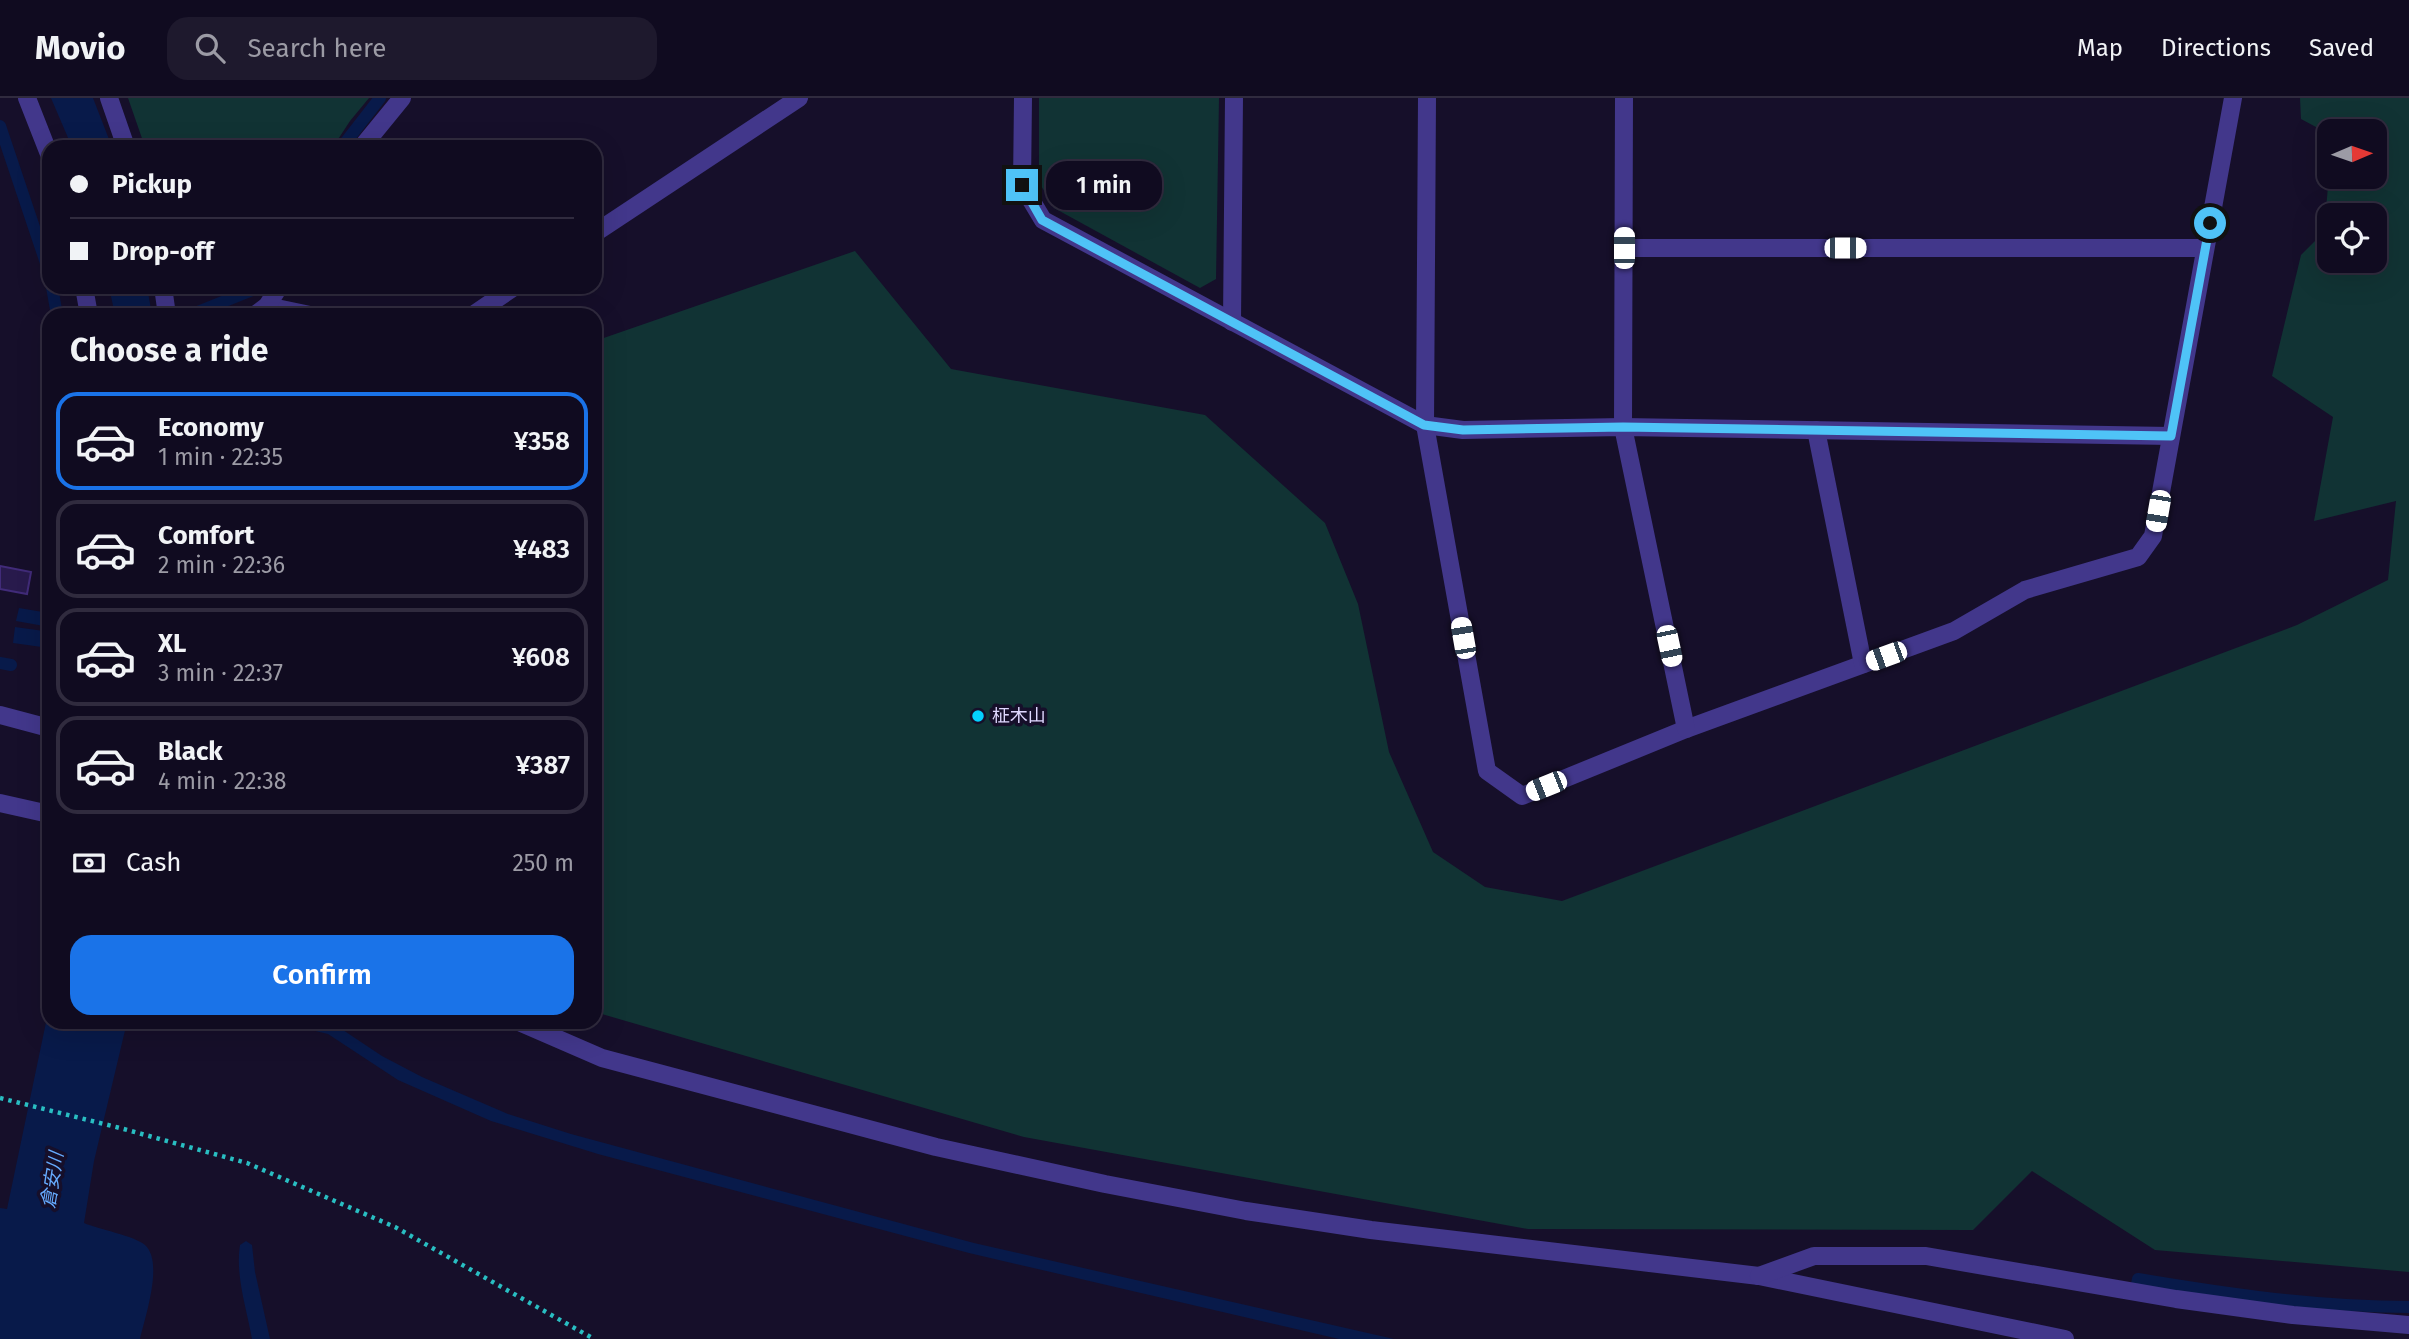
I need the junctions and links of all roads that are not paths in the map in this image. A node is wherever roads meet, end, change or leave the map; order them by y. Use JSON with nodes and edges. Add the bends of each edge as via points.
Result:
{"nodes":[{"id":1,"x":27,"y":98,"type":"edge"},
{"id":2,"x":109,"y":98,"type":"edge"},
{"id":3,"x":402,"y":98,"type":"edge"},
{"id":4,"x":799,"y":98,"type":"edge"},
{"id":5,"x":1023,"y":98,"type":"edge"},
{"id":6,"x":1234,"y":98,"type":"edge"},
{"id":7,"x":1427,"y":98,"type":"edge"},
{"id":8,"x":1624,"y":98,"type":"edge"},
{"id":9,"x":2233,"y":98,"type":"edge"},
{"id":10,"x":44,"y":140,"type":"edge"},
{"id":11,"x":124,"y":140,"type":"edge"},
{"id":12,"x":368,"y":140,"type":"edge"},
{"id":13,"x":602,"y":228,"type":"edge"},
{"id":14,"x":1624,"y":248,"type":"junction"},
{"id":15,"x":2205,"y":248,"type":"junction"},
{"id":16,"x":504,"y":294,"type":"edge"},
{"id":17,"x":483,"y":308,"type":"edge"},
{"id":18,"x":1232,"y":321,"type":"junction"},
{"id":19,"x":1424,"y":425,"type":"junction"},
{"id":20,"x":1623,"y":427,"type":"junction"},
{"id":21,"x":1816,"y":430,"type":"junction"},
{"id":22,"x":2171,"y":436,"type":"junction"},
{"id":23,"x":1864,"y":664,"type":"junction"},
{"id":24,"x":0,"y":715,"type":"edge"},
{"id":25,"x":42,"y":726,"type":"edge"},
{"id":26,"x":1686,"y":729,"type":"junction"},
{"id":27,"x":0,"y":803,"type":"edge"},
{"id":28,"x":42,"y":812,"type":"edge"},
{"id":29,"x":536,"y":1029,"type":"edge"},
{"id":30,"x":1759,"y":1276,"type":"junction"},
{"id":31,"x":2409,"y":1325,"type":"edge"},
{"id":32,"x":2065,"y":1339,"type":"edge"}],
"edges":[{"from":1,"to":10,"type":"street"},
{"from":2,"to":11,"type":"street"},
{"from":3,"to":12,"type":"street"},
{"from":4,"to":13,"type":"street"},
{"from":5,"to":18,"type":"street","via":[[1022,185],[1042,220]]},
{"from":6,"to":18,"type":"street"},
{"from":7,"to":19,"type":"street"},
{"from":8,"to":14,"type":"street"},
{"from":9,"to":15,"type":"street"},
{"from":14,"to":15,"type":"street"},
{"from":14,"to":20,"type":"street"},
{"from":15,"to":22,"type":"street"},
{"from":16,"to":17,"type":"street"},
{"from":18,"to":19,"type":"street"},
{"from":19,"to":20,"type":"street","via":[[1463,430]]},
{"from":19,"to":26,"type":"street","via":[[1487,771],[1522,796]]},
{"from":20,"to":21,"type":"street"},
{"from":20,"to":26,"type":"street"},
{"from":21,"to":22,"type":"street"},
{"from":21,"to":23,"type":"street"},
{"from":22,"to":23,"type":"street","via":[[2153,536],[2137,557],[2025,590],[1954,631]]},
{"from":23,"to":26,"type":"street"},
{"from":24,"to":25,"type":"street"},
{"from":27,"to":28,"type":"street"},
{"from":29,"to":30,"type":"street","via":[[615,1062],[936,1147],[1105,1184],[1359,1228]]},
{"from":30,"to":31,"type":"street","via":[[1814,1256],[1926,1256],[2176,1299]]},
{"from":30,"to":32,"type":"street"}]}
